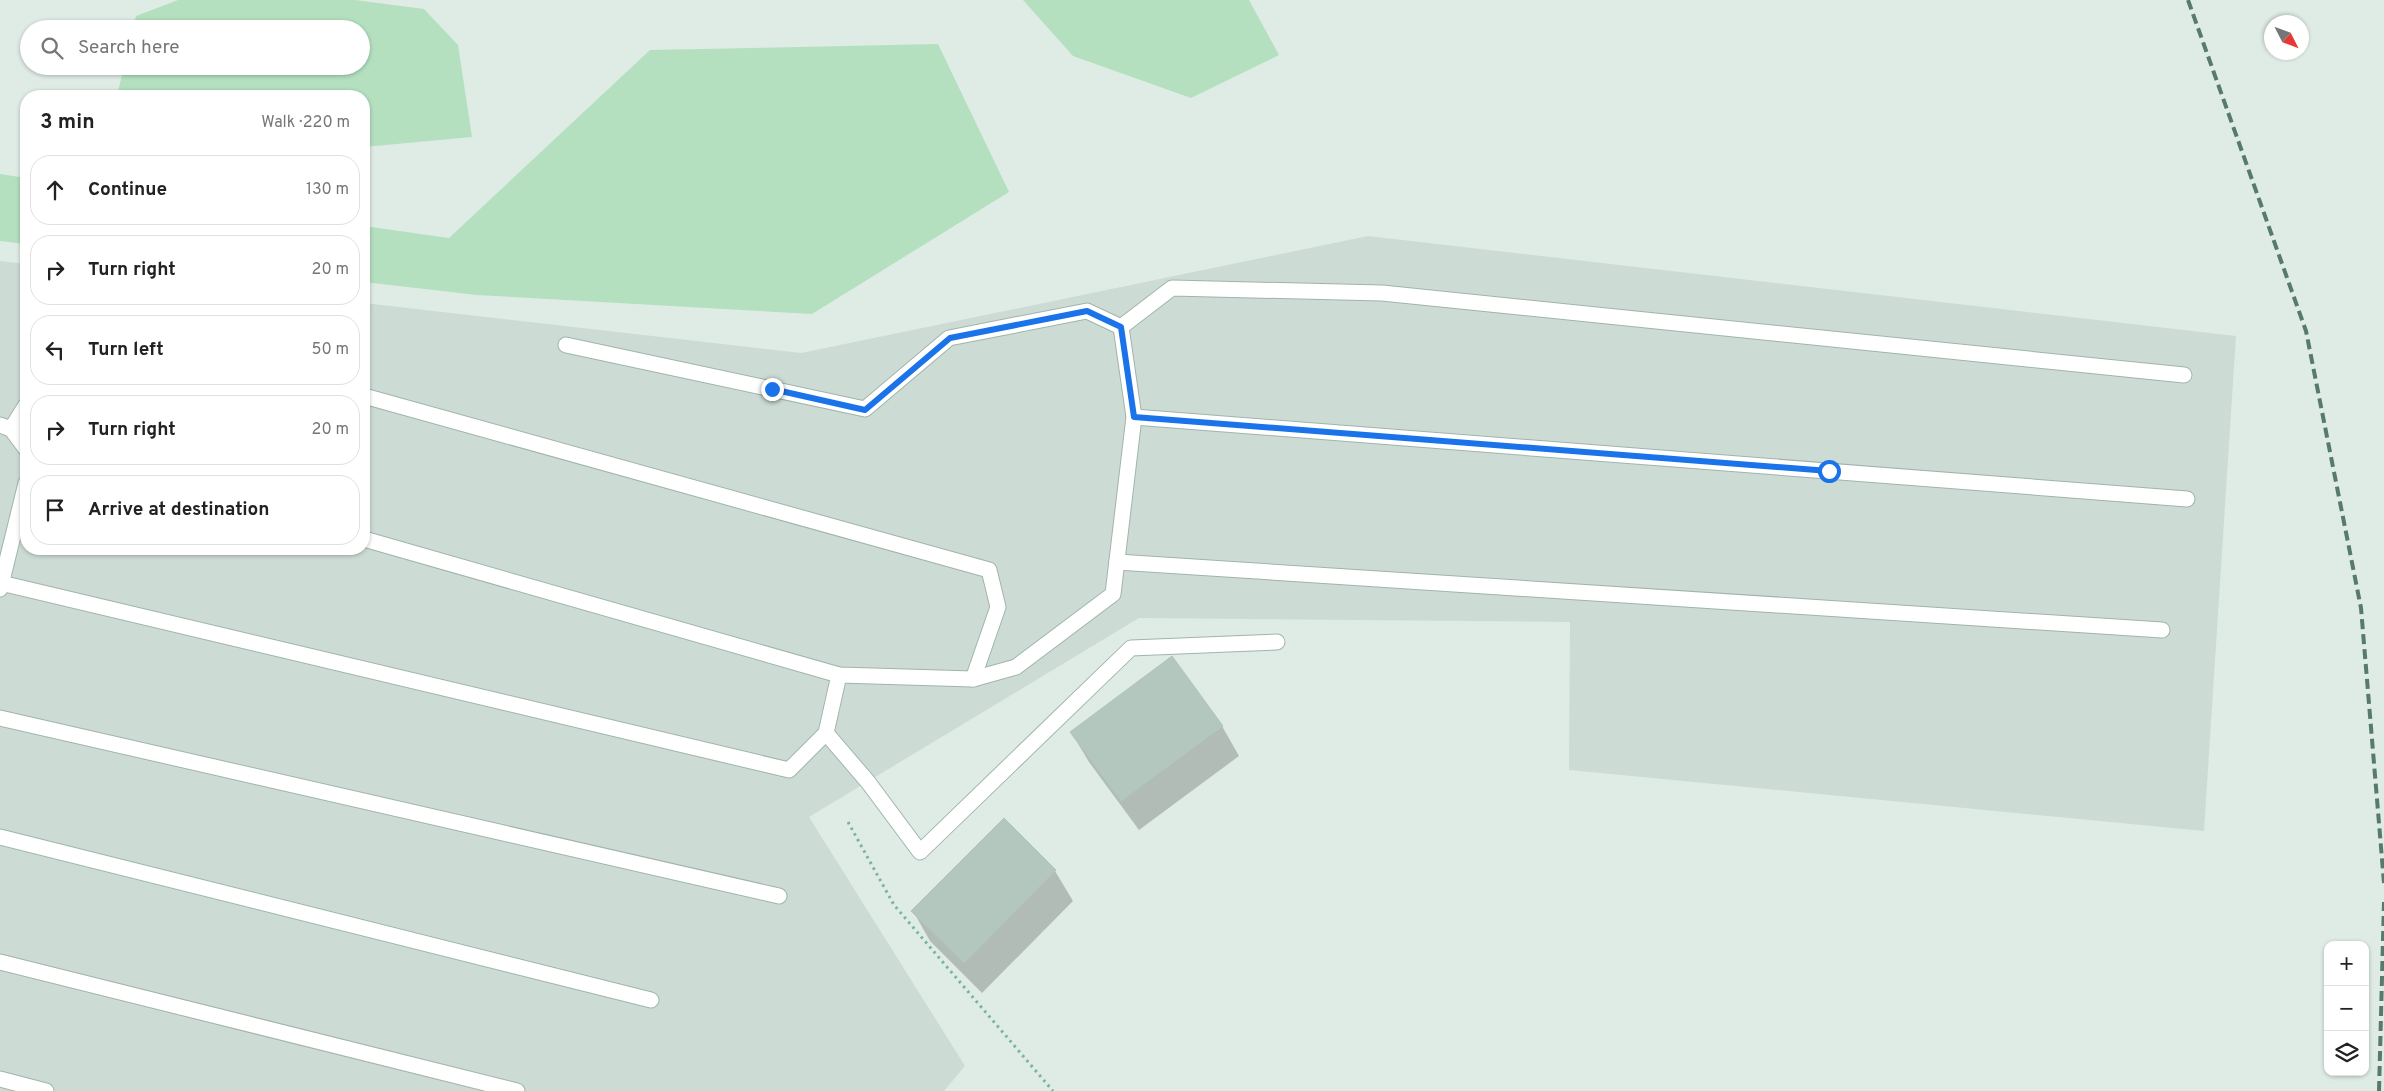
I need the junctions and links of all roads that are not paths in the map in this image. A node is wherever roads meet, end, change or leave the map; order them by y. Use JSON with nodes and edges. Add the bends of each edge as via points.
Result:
{"nodes":[{"id":1,"x":1121,"y":327,"type":"junction"},
{"id":2,"x":566,"y":345,"type":"dead end"},
{"id":3,"x":2184,"y":375,"type":"dead end"},
{"id":4,"x":370,"y":398,"type":"edge"},
{"id":5,"x":20,"y":411,"type":"edge"},
{"id":6,"x":1134,"y":417,"type":"junction"},
{"id":7,"x":5,"y":427,"type":"edge"},
{"id":8,"x":20,"y":443,"type":"edge"},
{"id":9,"x":2187,"y":499,"type":"dead end"},
{"id":10,"x":20,"y":508,"type":"edge"},
{"id":11,"x":370,"y":541,"type":"edge"},
{"id":12,"x":1117,"y":562,"type":"junction"},
{"id":13,"x":1,"y":586,"type":"edge"},
{"id":14,"x":2162,"y":630,"type":"dead end"},
{"id":15,"x":1277,"y":642,"type":"dead end"},
{"id":16,"x":839,"y":675,"type":"junction"},
{"id":17,"x":973,"y":679,"type":"junction"},
{"id":18,"x":0,"y":718,"type":"edge"},
{"id":19,"x":826,"y":733,"type":"junction"},
{"id":20,"x":0,"y":837,"type":"edge"},
{"id":21,"x":779,"y":896,"type":"dead end"},
{"id":22,"x":0,"y":962,"type":"edge"},
{"id":23,"x":651,"y":1000,"type":"dead end"},
{"id":24,"x":0,"y":1079,"type":"edge"},
{"id":25,"x":46,"y":1091,"type":"edge"},
{"id":26,"x":517,"y":1091,"type":"edge"}],
"edges":[{"from":1,"to":2,"type":"lane","via":[[1087,311],[950,338],[865,410]]},
{"from":1,"to":3,"type":"lane","via":[[1172,288],[1382,293]]},
{"from":1,"to":6,"type":"lane"},
{"from":4,"to":17,"type":"lane","via":[[989,570],[998,607]]},
{"from":5,"to":7,"type":"lane"},
{"from":6,"to":9,"type":"lane"},
{"from":6,"to":12,"type":"lane"},
{"from":7,"to":8,"type":"lane"},
{"from":10,"to":13,"type":"lane"},
{"from":11,"to":16,"type":"lane"},
{"from":12,"to":14,"type":"lane"},
{"from":12,"to":17,"type":"lane","via":[[1113,594],[1016,667]]},
{"from":13,"to":19,"type":"lane","via":[[789,770]]},
{"from":15,"to":19,"type":"lane","via":[[1131,648],[920,852],[868,782]]},
{"from":16,"to":17,"type":"lane"},
{"from":16,"to":19,"type":"lane"},
{"from":18,"to":21,"type":"lane"},
{"from":20,"to":23,"type":"lane"},
{"from":22,"to":26,"type":"lane"},
{"from":24,"to":25,"type":"lane"}]}
